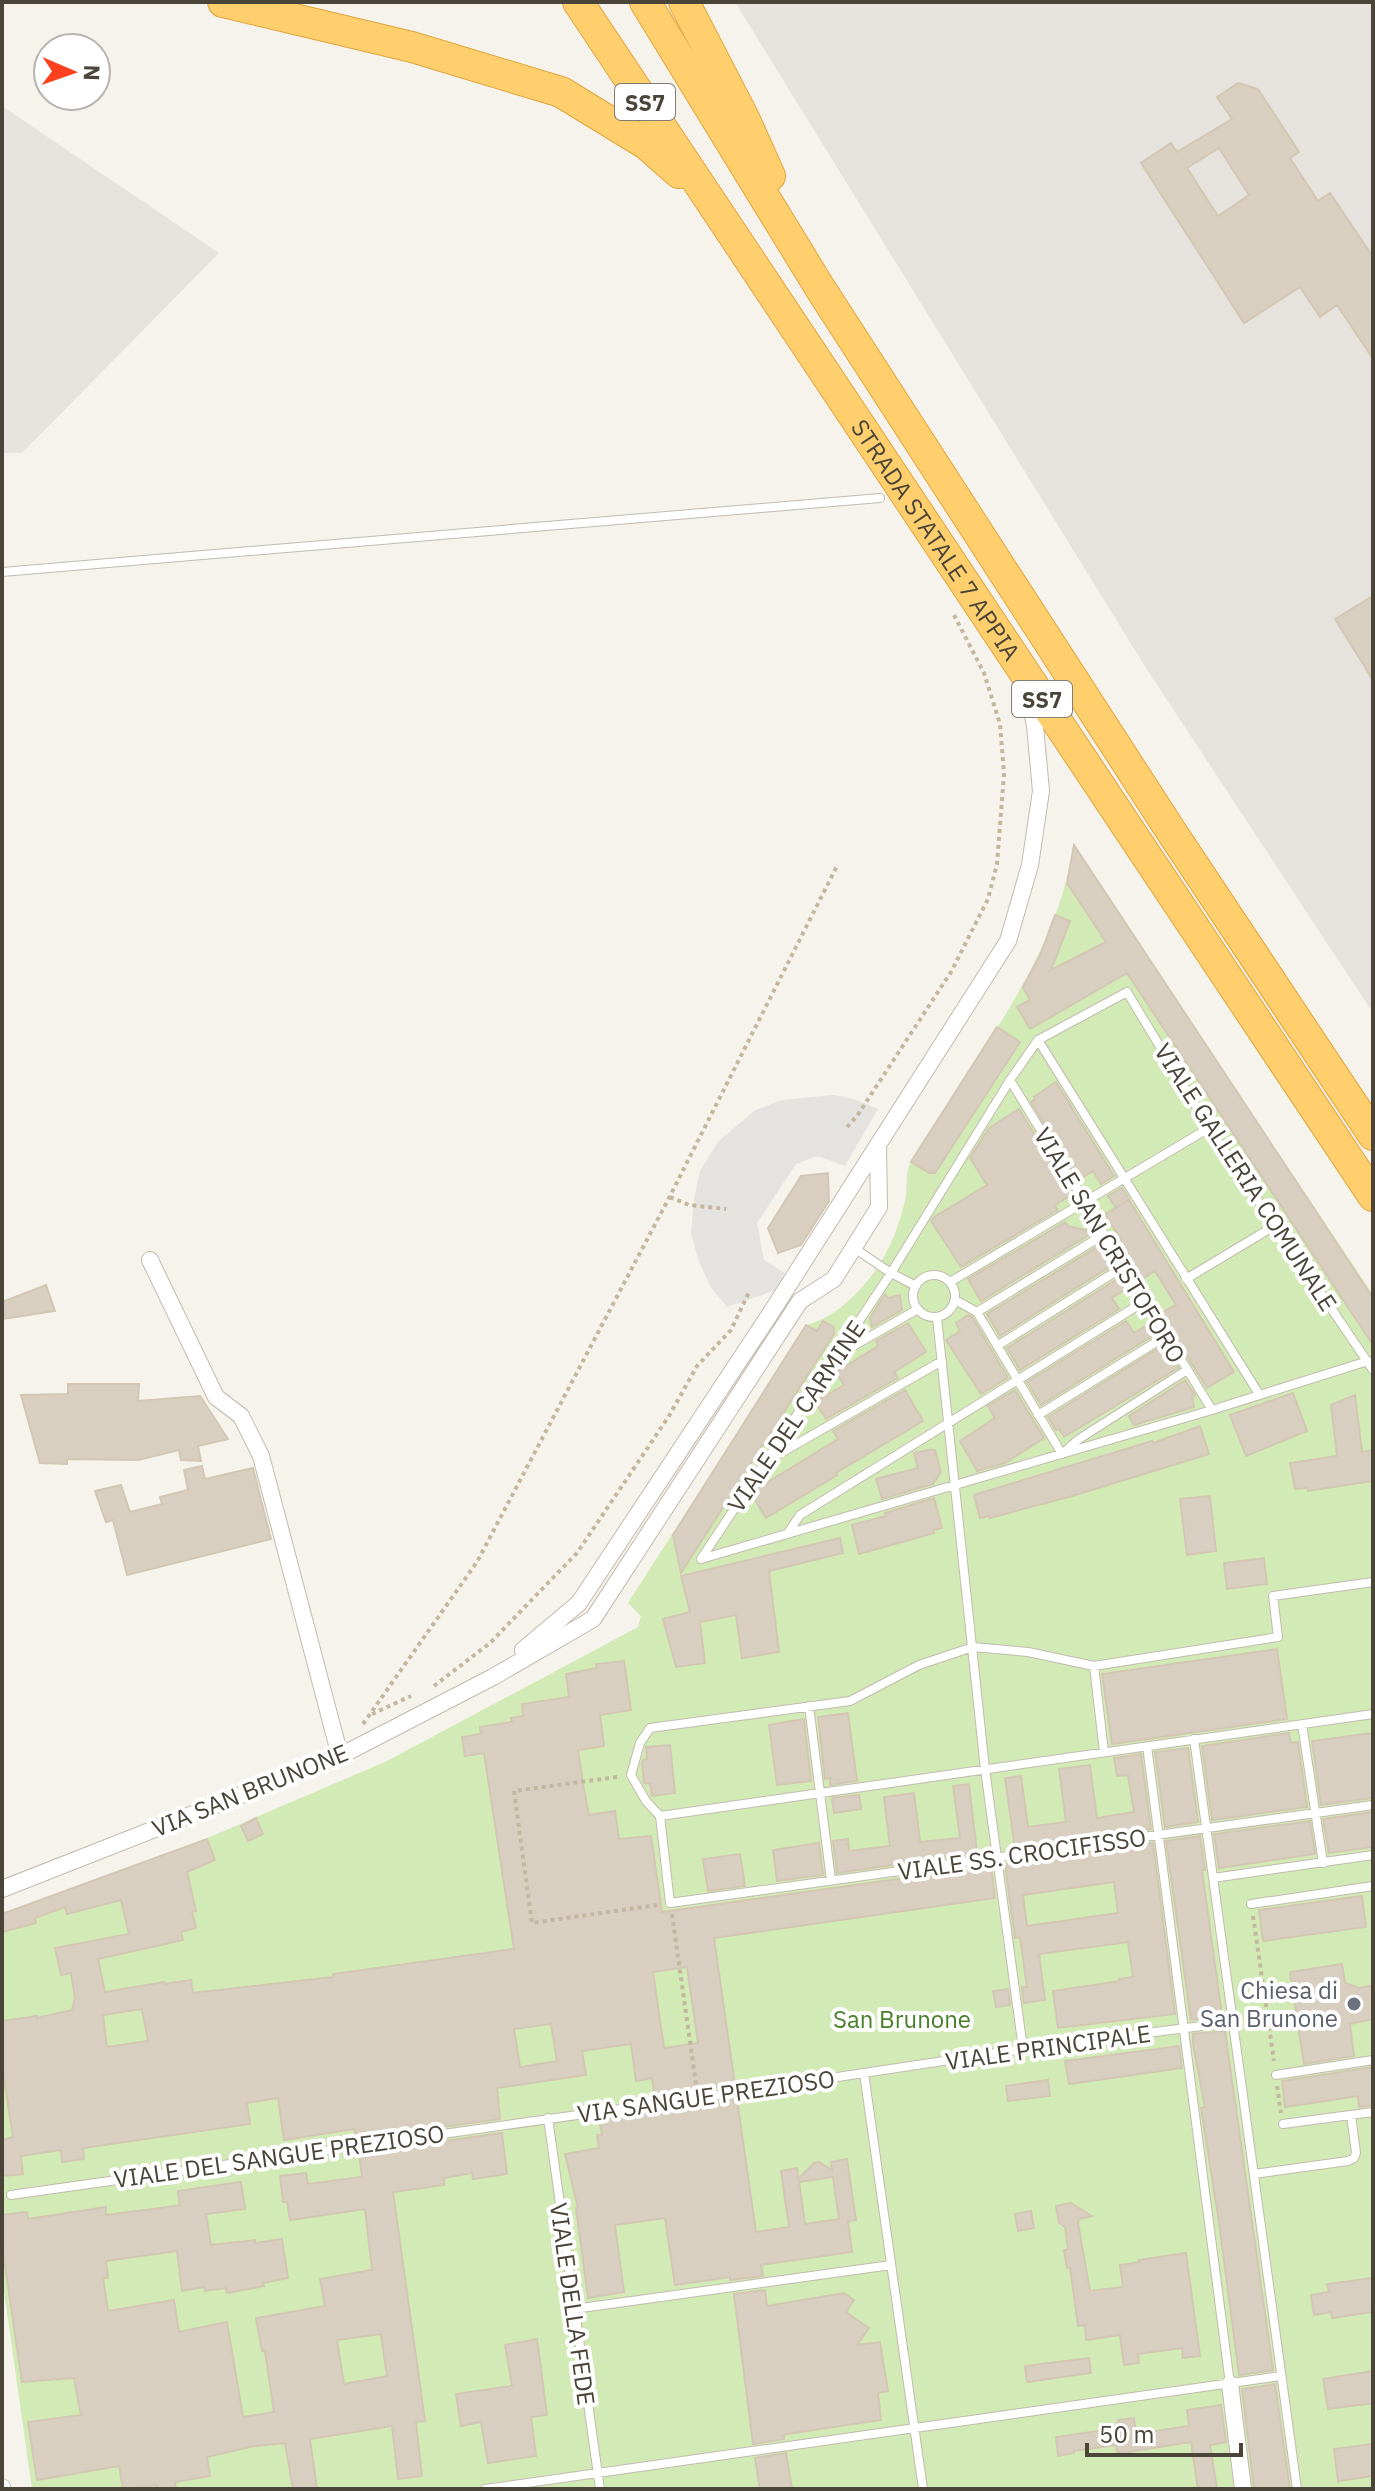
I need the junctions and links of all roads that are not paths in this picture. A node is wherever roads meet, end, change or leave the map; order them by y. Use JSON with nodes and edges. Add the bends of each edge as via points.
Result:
{"nodes":[{"id":1,"x":223,"y":2,"type":"edge"},
{"id":2,"x":578,"y":2,"type":"edge"},
{"id":3,"x":645,"y":2,"type":"edge"},
{"id":4,"x":684,"y":2,"type":"edge"},
{"id":5,"x":711,"y":202,"type":"junction"},
{"id":6,"x":820,"y":288,"type":"junction"},
{"id":7,"x":880,"y":498,"type":"dead end"},
{"id":8,"x":2,"y":572,"type":"edge"},
{"id":9,"x":1025,"y":674,"type":"junction"},
{"id":10,"x":1038,"y":1040,"type":"junction"},
{"id":11,"x":1010,"y":1080,"type":"junction"},
{"id":12,"x":1209,"y":1128,"type":"junction"},
{"id":13,"x":1373,"y":1135,"type":"edge"},
{"id":14,"x":878,"y":1147,"type":"junction"},
{"id":15,"x":1123,"y":1177,"type":"junction"},
{"id":16,"x":1373,"y":1196,"type":"edge"},
{"id":17,"x":1083,"y":1201,"type":"junction"},
{"id":18,"x":1276,"y":1225,"type":"junction"},
{"id":19,"x":1103,"y":1235,"type":"junction"},
{"id":20,"x":854,"y":1248,"type":"junction"},
{"id":21,"x":150,"y":1260,"type":"dead end"},
{"id":22,"x":1123,"y":1267,"type":"junction"},
{"id":23,"x":891,"y":1273,"type":"junction"},
{"id":24,"x":1186,"y":1279,"type":"junction"},
{"id":25,"x":950,"y":1282,"type":"junction"},
{"id":26,"x":916,"y":1286,"type":"junction"},
{"id":27,"x":955,"y":1300,"type":"junction"},
{"id":28,"x":1145,"y":1301,"type":"junction"},
{"id":29,"x":918,"y":1309,"type":"junction"},
{"id":30,"x":977,"y":1312,"type":"junction"},
{"id":31,"x":937,"y":1318,"type":"junction"},
{"id":32,"x":1166,"y":1336,"type":"junction"},
{"id":33,"x":997,"y":1346,"type":"junction"},
{"id":34,"x":838,"y":1354,"type":"junction"},
{"id":35,"x":942,"y":1361,"type":"junction"},
{"id":36,"x":1368,"y":1361,"type":"junction"},
{"id":37,"x":1187,"y":1370,"type":"junction"},
{"id":38,"x":1373,"y":1370,"type":"edge"},
{"id":39,"x":1018,"y":1380,"type":"junction"},
{"id":40,"x":1259,"y":1394,"type":"junction"},
{"id":41,"x":1212,"y":1410,"type":"junction"},
{"id":42,"x":1038,"y":1415,"type":"junction"},
{"id":43,"x":948,"y":1423,"type":"junction"},
{"id":44,"x":1062,"y":1454,"type":"junction"},
{"id":45,"x":764,"y":1463,"type":"junction"},
{"id":46,"x":955,"y":1485,"type":"junction"},
{"id":47,"x":788,"y":1533,"type":"junction"},
{"id":48,"x":1373,"y":1582,"type":"edge"},
{"id":49,"x":973,"y":1647,"type":"junction"},
{"id":50,"x":1094,"y":1666,"type":"junction"},
{"id":51,"x":493,"y":1677,"type":"junction"},
{"id":52,"x":809,"y":1706,"type":"junction"},
{"id":53,"x":1373,"y":1714,"type":"edge"},
{"id":54,"x":1302,"y":1724,"type":"junction"},
{"id":55,"x":1194,"y":1739,"type":"junction"},
{"id":56,"x":1147,"y":1746,"type":"junction"},
{"id":57,"x":1104,"y":1752,"type":"junction"},
{"id":58,"x":340,"y":1756,"type":"junction"},
{"id":59,"x":985,"y":1769,"type":"junction"},
{"id":60,"x":819,"y":1793,"type":"junction"},
{"id":61,"x":1373,"y":1805,"type":"edge"},
{"id":62,"x":1316,"y":1813,"type":"junction"},
{"id":63,"x":660,"y":1816,"type":"junction"},
{"id":64,"x":1206,"y":1830,"type":"junction"},
{"id":65,"x":1159,"y":1835,"type":"junction"},
{"id":66,"x":1373,"y":1855,"type":"edge"},
{"id":67,"x":997,"y":1857,"type":"junction"},
{"id":68,"x":1323,"y":1863,"type":"junction"},
{"id":69,"x":1213,"y":1878,"type":"junction"},
{"id":70,"x":831,"y":1880,"type":"junction"},
{"id":71,"x":1373,"y":1886,"type":"edge"},
{"id":72,"x":2,"y":1889,"type":"edge"},
{"id":73,"x":1251,"y":1904,"type":"road end"},
{"id":74,"x":1233,"y":2022,"type":"junction"},
{"id":75,"x":1185,"y":2028,"type":"junction"},
{"id":76,"x":1023,"y":2049,"type":"junction"},
{"id":77,"x":1373,"y":2060,"type":"edge"},
{"id":78,"x":864,"y":2073,"type":"junction"},
{"id":79,"x":1276,"y":2075,"type":"road end"},
{"id":80,"x":1373,"y":2112,"type":"edge"},
{"id":81,"x":1351,"y":2115,"type":"junction"},
{"id":82,"x":548,"y":2118,"type":"junction"},
{"id":83,"x":1283,"y":2124,"type":"road end"},
{"id":84,"x":1254,"y":2174,"type":"junction"},
{"id":85,"x":11,"y":2195,"type":"dead end"},
{"id":86,"x":891,"y":2265,"type":"junction"},
{"id":87,"x":574,"y":2309,"type":"junction"},
{"id":88,"x":1281,"y":2376,"type":"junction"},
{"id":89,"x":1230,"y":2384,"type":"junction"},
{"id":90,"x":915,"y":2429,"type":"junction"},
{"id":91,"x":597,"y":2473,"type":"junction"},
{"id":92,"x":485,"y":2489,"type":"edge"},
{"id":93,"x":600,"y":2489,"type":"edge"},
{"id":94,"x":923,"y":2489,"type":"edge"},
{"id":95,"x":1243,"y":2489,"type":"edge"},
{"id":96,"x":1297,"y":2489,"type":"edge"}],
"edges":[{"from":1,"to":5,"type":"highway","via":[[412,47],[561,92],[646,144]]},
{"from":2,"to":5,"type":"highway","name":"STRADA STATALE 7 APPIA","number":"SS7"},
{"from":3,"to":6,"type":"highway","name":"STRADA STATALE 7 APPIA","number":"SS7"},
{"from":4,"to":6,"type":"highway","via":[[744,118]]},
{"from":5,"to":9,"type":"highway","name":"STRADA STATALE 7 APPIA","number":"SS7"},
{"from":6,"to":13,"type":"highway","name":"STRADA STATALE 7 APPIA","number":"SS7"},
{"from":7,"to":8,"type":"lane"},
{"from":9,"to":14,"type":"street","via":[[1041,791],[1030,865],[1008,941]]},
{"from":9,"to":16,"type":"highway","name":"STRADA STATALE 7 APPIA","number":"SS7"},
{"from":10,"to":11,"type":"lane","name":"VIALE DEL CARMINE"},
{"from":10,"to":12,"type":"lane","name":"VIALE GALLERIA COMUNALE","via":[[1127,992]]},
{"from":10,"to":15,"type":"lane"},
{"from":11,"to":17,"type":"lane","name":"VIALE SAN CRISTOFORO"},
{"from":11,"to":23,"type":"lane","name":"VIALE DEL CARMINE"},
{"from":12,"to":15,"type":"lane"},
{"from":12,"to":18,"type":"lane","name":"VIALE GALLERIA COMUNALE"},
{"from":14,"to":20,"type":"street","via":[[879,1207]]},
{"from":14,"to":51,"type":"street","via":[[579,1603]]},
{"from":15,"to":17,"type":"lane"},
{"from":15,"to":24,"type":"lane"},
{"from":17,"to":19,"type":"lane","name":"VIALE SAN CRISTOFORO"},
{"from":17,"to":25,"type":"lane"},
{"from":18,"to":24,"type":"lane"},
{"from":18,"to":36,"type":"lane","name":"VIALE GALLERIA COMUNALE"},
{"from":19,"to":22,"type":"lane","name":"VIALE SAN CRISTOFORO"},
{"from":19,"to":30,"type":"lane"},
{"from":20,"to":23,"type":"lane"},
{"from":20,"to":51,"type":"street","via":[[834,1279],[800,1301],[593,1619]]},
{"from":21,"to":58,"type":"street","via":[[216,1397],[241,1416],[261,1456]]},
{"from":22,"to":28,"type":"lane","name":"VIALE SAN CRISTOFORO"},
{"from":22,"to":33,"type":"lane"},
{"from":23,"to":26,"type":"lane"},
{"from":23,"to":34,"type":"lane","name":"VIALE DEL CARMINE"},
{"from":24,"to":40,"type":"lane"},
{"from":25,"to":26,"type":"lane","via":[[932,1275]]},
{"from":25,"to":27,"type":"lane"},
{"from":26,"to":29,"type":"lane","via":[[913,1298]]},
{"from":27,"to":30,"type":"lane"},
{"from":27,"to":31,"type":"lane","via":[[949,1312]]},
{"from":28,"to":32,"type":"lane","name":"VIALE SAN CRISTOFORO"},
{"from":28,"to":39,"type":"lane"},
{"from":29,"to":31,"type":"lane"},
{"from":29,"to":34,"type":"lane"},
{"from":30,"to":33,"type":"lane"},
{"from":31,"to":35,"type":"lane"},
{"from":32,"to":37,"type":"lane","name":"VIALE SAN CRISTOFORO"},
{"from":32,"to":42,"type":"lane"},
{"from":33,"to":39,"type":"lane"},
{"from":34,"to":45,"type":"lane","name":"VIALE DEL CARMINE"},
{"from":35,"to":43,"type":"lane"},
{"from":35,"to":45,"type":"lane"},
{"from":36,"to":38,"type":"lane","name":"VIALE GALLERIA COMUNALE"},
{"from":36,"to":40,"type":"lane"},
{"from":37,"to":41,"type":"lane","name":"VIALE SAN CRISTOFORO"},
{"from":37,"to":44,"type":"lane"},
{"from":39,"to":42,"type":"lane"},
{"from":39,"to":43,"type":"lane"},
{"from":40,"to":41,"type":"lane"},
{"from":41,"to":44,"type":"lane"},
{"from":42,"to":44,"type":"lane"},
{"from":43,"to":46,"type":"lane"},
{"from":43,"to":47,"type":"lane","via":[[800,1515]]},
{"from":44,"to":46,"type":"lane"},
{"from":45,"to":47,"type":"lane","name":"VIALE DEL CARMINE","via":[[701,1559]]},
{"from":46,"to":47,"type":"lane"},
{"from":46,"to":49,"type":"lane"},
{"from":48,"to":50,"type":"lane","via":[[1273,1596],[1278,1637]]},
{"from":49,"to":50,"type":"lane"},
{"from":49,"to":52,"type":"lane","via":[[919,1665],[850,1701]]},
{"from":49,"to":59,"type":"lane"},
{"from":50,"to":57,"type":"lane"},
{"from":51,"to":58,"type":"street","name":"VIA SAN BRUNONE"},
{"from":52,"to":60,"type":"lane"},
{"from":52,"to":63,"type":"lane","via":[[650,1728],[631,1775]]},
{"from":53,"to":54,"type":"lane"},
{"from":54,"to":55,"type":"lane"},
{"from":54,"to":62,"type":"lane"},
{"from":55,"to":56,"type":"lane"},
{"from":55,"to":64,"type":"lane"},
{"from":56,"to":57,"type":"lane"},
{"from":56,"to":65,"type":"lane"},
{"from":57,"to":59,"type":"lane"},
{"from":58,"to":72,"type":"street","name":"VIA SAN BRUNONE"},
{"from":59,"to":60,"type":"lane"},
{"from":59,"to":67,"type":"lane"},
{"from":60,"to":63,"type":"lane"},
{"from":60,"to":70,"type":"lane"},
{"from":61,"to":62,"type":"lane","name":"VIALE SS. CROCIFISSO"},
{"from":62,"to":64,"type":"lane","name":"VIALE SS. CROCIFISSO"},
{"from":62,"to":68,"type":"lane"},
{"from":63,"to":70,"type":"lane","name":"VIALE SS. CROCIFISSO","via":[[670,1903]]},
{"from":64,"to":65,"type":"lane","name":"VIALE SS. CROCIFISSO"},
{"from":64,"to":69,"type":"lane"},
{"from":65,"to":67,"type":"lane","name":"VIALE SS. CROCIFISSO"},
{"from":65,"to":75,"type":"lane"},
{"from":66,"to":68,"type":"lane"},
{"from":67,"to":70,"type":"lane","name":"VIALE SS. CROCIFISSO"},
{"from":67,"to":76,"type":"lane"},
{"from":68,"to":69,"type":"lane"},
{"from":69,"to":74,"type":"lane"},
{"from":71,"to":73,"type":"lane"},
{"from":74,"to":75,"type":"lane","name":"VIALE PRINCIPALE"},
{"from":74,"to":84,"type":"lane"},
{"from":75,"to":76,"type":"lane","name":"VIALE PRINCIPALE"},
{"from":75,"to":89,"type":"lane"},
{"from":76,"to":78,"type":"lane","name":"VIALE PRINCIPALE"},
{"from":77,"to":79,"type":"lane"},
{"from":78,"to":82,"type":"lane","name":"VIA SANGUE PREZIOSO"},
{"from":78,"to":86,"type":"lane"},
{"from":80,"to":81,"type":"lane"},
{"from":81,"to":83,"type":"lane"},
{"from":81,"to":84,"type":"lane","via":[[1354,2158]]},
{"from":82,"to":85,"type":"lane","name":"VIALE DEL SANGUE PREZIOSO"},
{"from":82,"to":87,"type":"lane","name":"VIALE DELLA FEDE"},
{"from":84,"to":88,"type":"lane"},
{"from":86,"to":87,"type":"lane"},
{"from":86,"to":90,"type":"lane"},
{"from":87,"to":91,"type":"lane","name":"VIALE DELLA FEDE"},
{"from":88,"to":89,"type":"lane"},
{"from":88,"to":96,"type":"lane"},
{"from":89,"to":90,"type":"lane"},
{"from":89,"to":95,"type":"street"},
{"from":90,"to":91,"type":"lane"},
{"from":90,"to":94,"type":"lane"},
{"from":91,"to":92,"type":"lane"},
{"from":91,"to":93,"type":"lane","name":"VIALE DELLA FEDE"}]}
